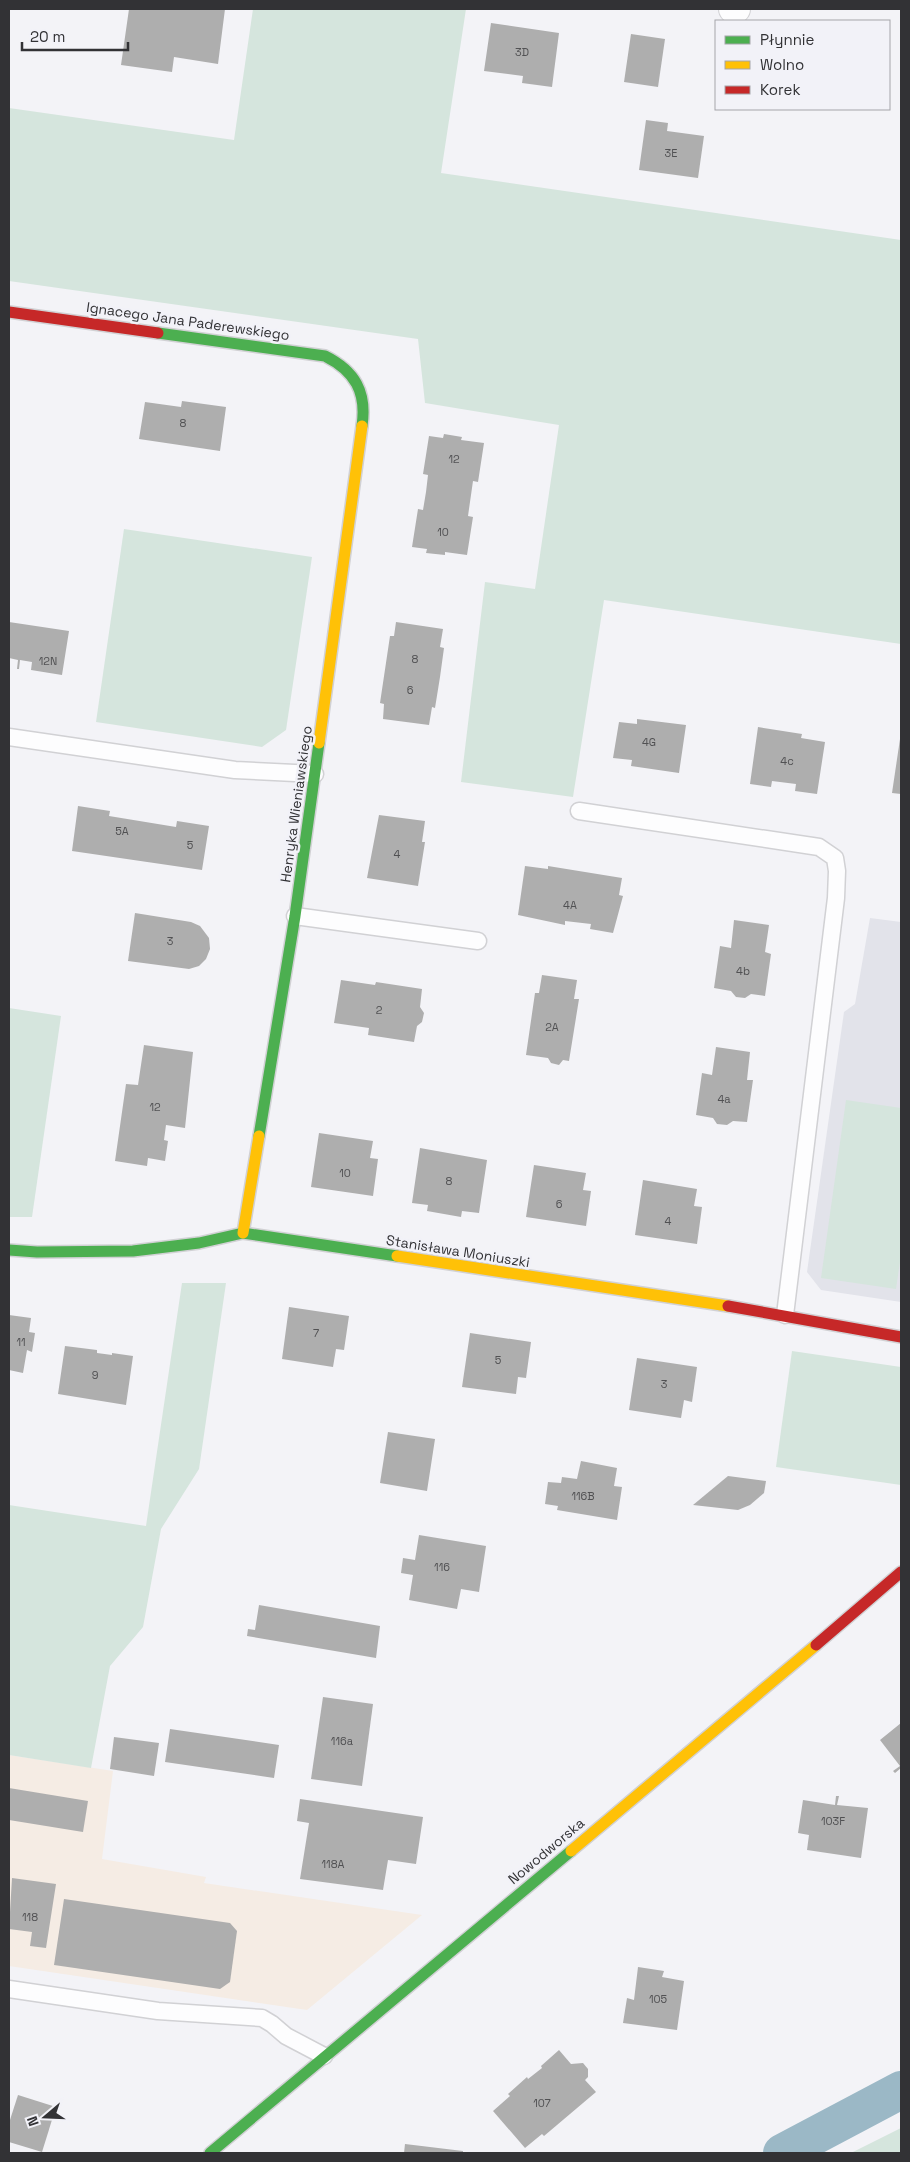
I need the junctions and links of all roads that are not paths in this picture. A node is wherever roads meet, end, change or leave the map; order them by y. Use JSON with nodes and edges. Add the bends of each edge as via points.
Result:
{"nodes":[{"id":1,"x":9,"y":312,"type":"edge"},
{"id":2,"x":356,"y":377,"type":"joint"},
{"id":3,"x":9,"y":737,"type":"edge"},
{"id":4,"x":315,"y":774,"type":"junction"},
{"id":5,"x":579,"y":811,"type":"dead end"},
{"id":6,"x":295,"y":916,"type":"junction"},
{"id":7,"x":478,"y":941,"type":"dead end"},
{"id":8,"x":243,"y":1234,"type":"junction"},
{"id":9,"x":9,"y":1250,"type":"edge"},
{"id":10,"x":785,"y":1315,"type":"junction"},
{"id":11,"x":901,"y":1337,"type":"edge"},
{"id":12,"x":901,"y":1572,"type":"edge"},
{"id":13,"x":9,"y":1989,"type":"edge"},
{"id":14,"x":324,"y":2056,"type":"junction"},
{"id":15,"x":210,"y":2153,"type":"edge"}],
"edges":[{"from":1,"to":2,"type":"street","name":"Ignacego Jana Paderewskiego","via":[[324,356],[340,363]]},
{"from":2,"to":4,"type":"street","name":"Henryka Wieniawskiego","via":[[361,394],[362,419]]},
{"from":3,"to":4,"type":"lane","via":[[235,770]]},
{"from":4,"to":6,"type":"street","name":"Henryka Wieniawskiego"},
{"from":5,"to":10,"type":"lane","via":[[819,847],[834,858],[836,898]]},
{"from":6,"to":7,"type":"lane"},
{"from":6,"to":8,"type":"street","name":"Henryka Wieniawskiego"},
{"from":8,"to":9,"type":"street","name":"Stanisława Moniuszki","via":[[168,1249],[106,1253]]},
{"from":8,"to":10,"type":"street","name":"Stanisława Moniuszki"},
{"from":10,"to":11,"type":"street","name":"Stanisława Moniuszki"},
{"from":12,"to":14,"type":"street","name":"Nowodworska"},
{"from":13,"to":14,"type":"lane","via":[[158,2011],[262,2018],[286,2036]]},
{"from":14,"to":15,"type":"street","name":"Nowodworska"}]}
